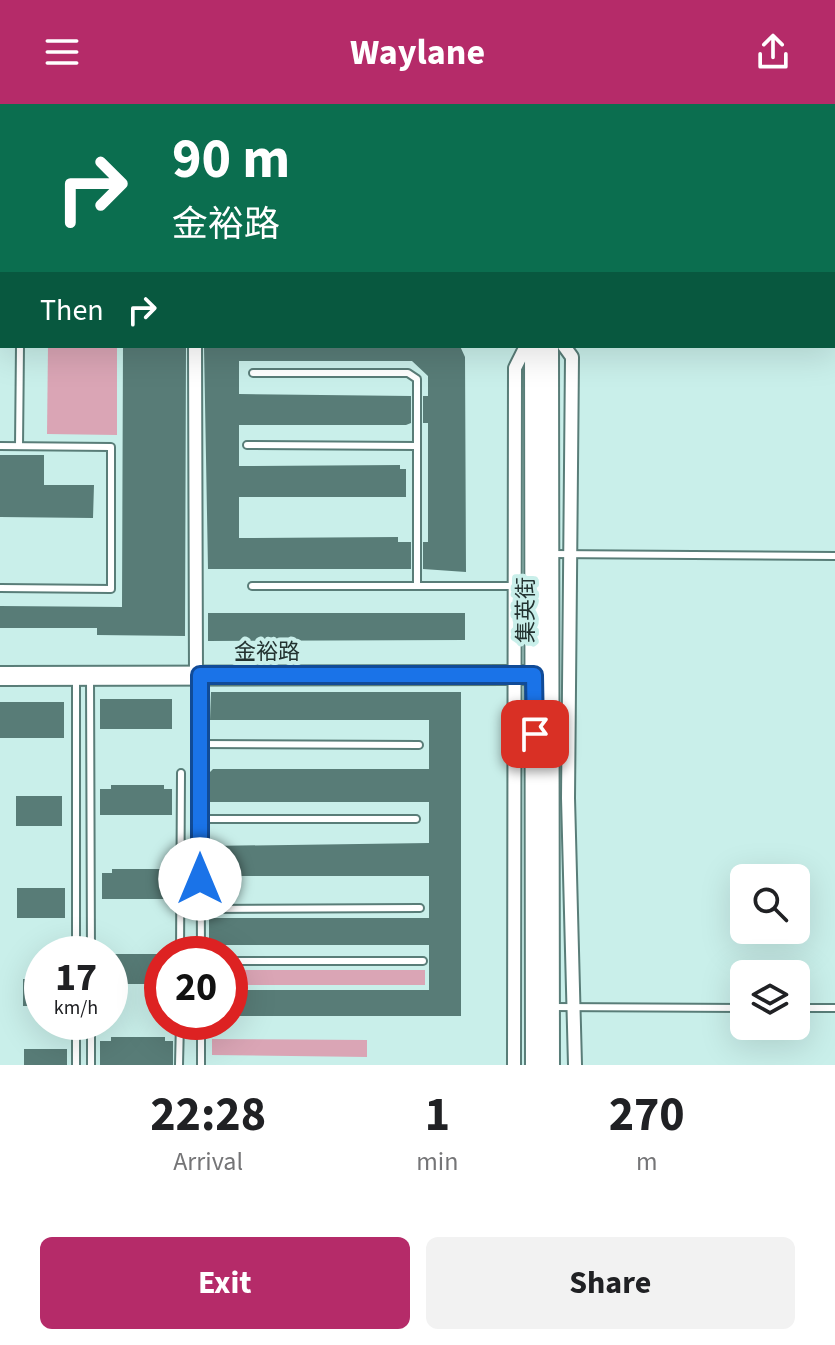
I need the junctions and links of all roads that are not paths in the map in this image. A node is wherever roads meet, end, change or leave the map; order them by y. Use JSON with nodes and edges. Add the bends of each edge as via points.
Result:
{"nodes":[{"id":1,"x":20,"y":348,"type":"edge"},
{"id":2,"x":195,"y":348,"type":"edge"},
{"id":3,"x":525,"y":348,"type":"edge"},
{"id":4,"x":534,"y":348,"type":"edge"},
{"id":5,"x":549,"y":348,"type":"edge"},
{"id":6,"x":565,"y":348,"type":"edge"},
{"id":7,"x":253,"y":373,"type":"dead end"},
{"id":8,"x":247,"y":445,"type":"dead end"},
{"id":9,"x":0,"y":446,"type":"edge"},
{"id":10,"x":19,"y":446,"type":"junction"},
{"id":11,"x":417,"y":446,"type":"junction"},
{"id":12,"x":549,"y":554,"type":"junction"},
{"id":13,"x":570,"y":554,"type":"junction"},
{"id":14,"x":835,"y":556,"type":"edge"},
{"id":15,"x":252,"y":586,"type":"dead end"},
{"id":16,"x":417,"y":586,"type":"junction"},
{"id":17,"x":514,"y":586,"type":"junction"},
{"id":18,"x":0,"y":588,"type":"edge"},
{"id":19,"x":198,"y":675,"type":"junction"},
{"id":20,"x":514,"y":675,"type":"junction"},
{"id":21,"x":534,"y":675,"type":"junction"},
{"id":22,"x":0,"y":676,"type":"edge"},
{"id":23,"x":83,"y":676,"type":"junction"},
{"id":24,"x":200,"y":744,"type":"junction"},
{"id":25,"x":419,"y":745,"type":"dead end"},
{"id":26,"x":181,"y":773,"type":"dead end"},
{"id":27,"x":200,"y":819,"type":"junction"},
{"id":28,"x":416,"y":819,"type":"dead end"},
{"id":29,"x":420,"y":908,"type":"dead end"},
{"id":30,"x":200,"y":909,"type":"junction"},
{"id":31,"x":76,"y":936,"type":"edge"},
{"id":32,"x":90,"y":936,"type":"edge"},
{"id":33,"x":180,"y":936,"type":"edge"},
{"id":34,"x":201,"y":936,"type":"edge"},
{"id":35,"x":248,"y":961,"type":"edge"},
{"id":36,"x":423,"y":961,"type":"dead end"},
{"id":37,"x":550,"y":1007,"type":"junction"},
{"id":38,"x":575,"y":1007,"type":"junction"},
{"id":39,"x":730,"y":1008,"type":"edge"},
{"id":40,"x":810,"y":1008,"type":"edge"},
{"id":41,"x":835,"y":1008,"type":"edge"},
{"id":42,"x":76,"y":1040,"type":"edge"},
{"id":43,"x":91,"y":1040,"type":"edge"},
{"id":44,"x":180,"y":1040,"type":"edge"},
{"id":45,"x":201,"y":1040,"type":"edge"},
{"id":46,"x":76,"y":1065,"type":"edge"},
{"id":47,"x":91,"y":1065,"type":"edge"},
{"id":48,"x":179,"y":1065,"type":"edge"},
{"id":49,"x":201,"y":1065,"type":"edge"},
{"id":50,"x":514,"y":1065,"type":"edge"},
{"id":51,"x":535,"y":1065,"type":"edge"},
{"id":52,"x":550,"y":1065,"type":"edge"},
{"id":53,"x":575,"y":1065,"type":"edge"}],
"edges":[{"from":1,"to":10,"type":"lane"},
{"from":2,"to":19,"type":"street"},
{"from":3,"to":17,"type":"street","via":[[515,368]]},
{"from":4,"to":21,"type":"main road","name":"集英街"},
{"from":5,"to":12,"type":"main road","name":"集英街"},
{"from":6,"to":13,"type":"street","via":[[572,357]]},
{"from":7,"to":11,"type":"lane","via":[[408,373],[417,379]]},
{"from":8,"to":11,"type":"lane"},
{"from":9,"to":10,"type":"lane"},
{"from":10,"to":18,"type":"lane","via":[[111,447],[111,589]]},
{"from":11,"to":16,"type":"lane"},
{"from":12,"to":13,"type":"lane"},
{"from":12,"to":37,"type":"main road","name":"集英街"},
{"from":13,"to":14,"type":"lane"},
{"from":13,"to":38,"type":"street","via":[[568,798]]},
{"from":15,"to":16,"type":"lane"},
{"from":16,"to":17,"type":"lane"},
{"from":17,"to":20,"type":"street"},
{"from":19,"to":20,"type":"main road","name":"金裕路"},
{"from":19,"to":23,"type":"main road","name":"金裕路"},
{"from":19,"to":24,"type":"lane"},
{"from":20,"to":21,"type":"main road","name":"金裕路"},
{"from":20,"to":50,"type":"street"},
{"from":21,"to":51,"type":"main road","name":"集英街"},
{"from":22,"to":23,"type":"main road","name":"金裕路"},
{"from":23,"to":31,"type":"lane"},
{"from":23,"to":32,"type":"lane"},
{"from":24,"to":25,"type":"lane"},
{"from":24,"to":27,"type":"lane"},
{"from":26,"to":33,"type":"lane"},
{"from":27,"to":28,"type":"lane"},
{"from":27,"to":30,"type":"lane"},
{"from":29,"to":30,"type":"lane"},
{"from":30,"to":34,"type":"lane"},
{"from":35,"to":36,"type":"lane"},
{"from":37,"to":38,"type":"lane"},
{"from":37,"to":52,"type":"main road","name":"集英街"},
{"from":38,"to":39,"type":"lane"},
{"from":38,"to":53,"type":"street"},
{"from":40,"to":41,"type":"lane"},
{"from":42,"to":46,"type":"lane"},
{"from":43,"to":47,"type":"lane"},
{"from":44,"to":48,"type":"lane"},
{"from":45,"to":49,"type":"lane"}]}
